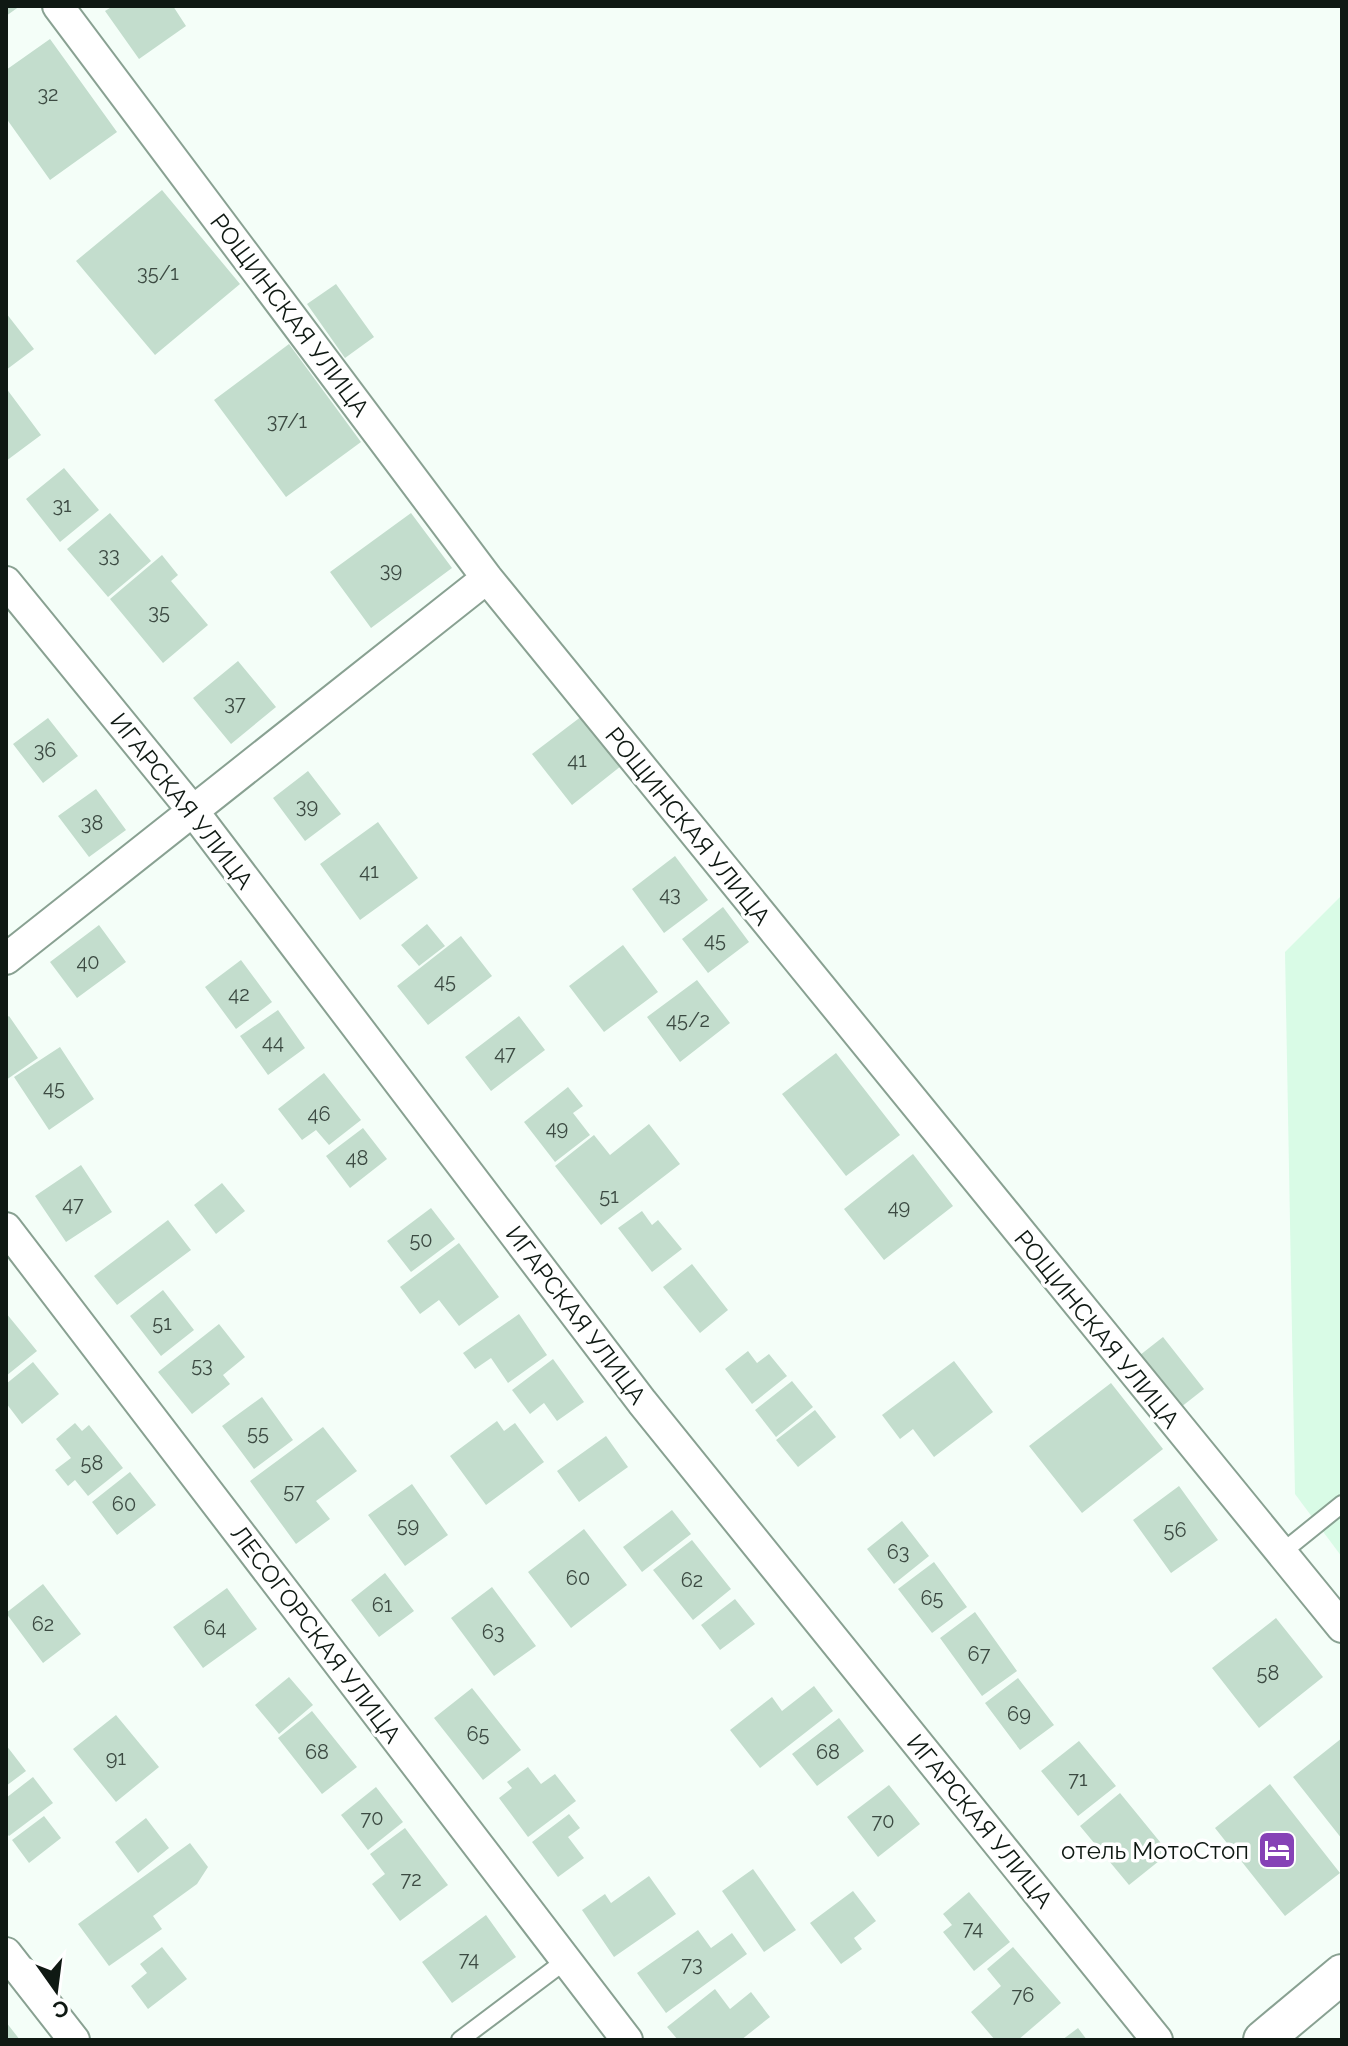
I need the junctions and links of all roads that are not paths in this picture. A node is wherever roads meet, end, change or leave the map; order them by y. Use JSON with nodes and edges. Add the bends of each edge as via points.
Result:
{"nodes":[{"id":1,"x":58,"y":6,"type":"edge"},
{"id":2,"x":487,"y":578,"type":"junction"},
{"id":3,"x":6,"y":582,"type":"edge"},
{"id":4,"x":193,"y":811,"type":"junction"},
{"id":5,"x":6,"y":959,"type":"edge"},
{"id":6,"x":6,"y":1228,"type":"edge"},
{"id":7,"x":1342,"y":1504,"type":"edge"},
{"id":8,"x":1280,"y":1554,"type":"junction"},
{"id":9,"x":1342,"y":1627,"type":"edge"},
{"id":10,"x":6,"y":1953,"type":"edge"},
{"id":11,"x":565,"y":1961,"type":"junction"},
{"id":12,"x":1342,"y":1974,"type":"edge"},
{"id":13,"x":74,"y":2040,"type":"edge"},
{"id":14,"x":460,"y":2040,"type":"edge"},
{"id":15,"x":627,"y":2040,"type":"edge"},
{"id":16,"x":1157,"y":2040,"type":"edge"},
{"id":17,"x":1263,"y":2040,"type":"edge"}],
"edges":[{"from":1,"to":2,"type":"street","name":"РОЩИНСКАЯ УЛИЦА"},
{"from":2,"to":4,"type":"street"},
{"from":2,"to":8,"type":"street","name":"РОЩИНСКАЯ УЛИЦА"},
{"from":3,"to":4,"type":"street","name":"ИГАРСКАЯ УЛИЦА"},
{"from":4,"to":5,"type":"street"},
{"from":4,"to":16,"type":"street","name":"ИГАРСКАЯ УЛИЦА","via":[[642,1402]]},
{"from":6,"to":11,"type":"street","name":"ЛЕСОГОРСКАЯ УЛИЦА"},
{"from":7,"to":8,"type":"lane"},
{"from":8,"to":9,"type":"street","name":"РОЩИНСКАЯ УЛИЦА"},
{"from":10,"to":13,"type":"street"},
{"from":11,"to":14,"type":"lane"},
{"from":11,"to":15,"type":"street","name":"ЛЕСОГОРСКАЯ УЛИЦА"},
{"from":12,"to":17,"type":"street"}]}
